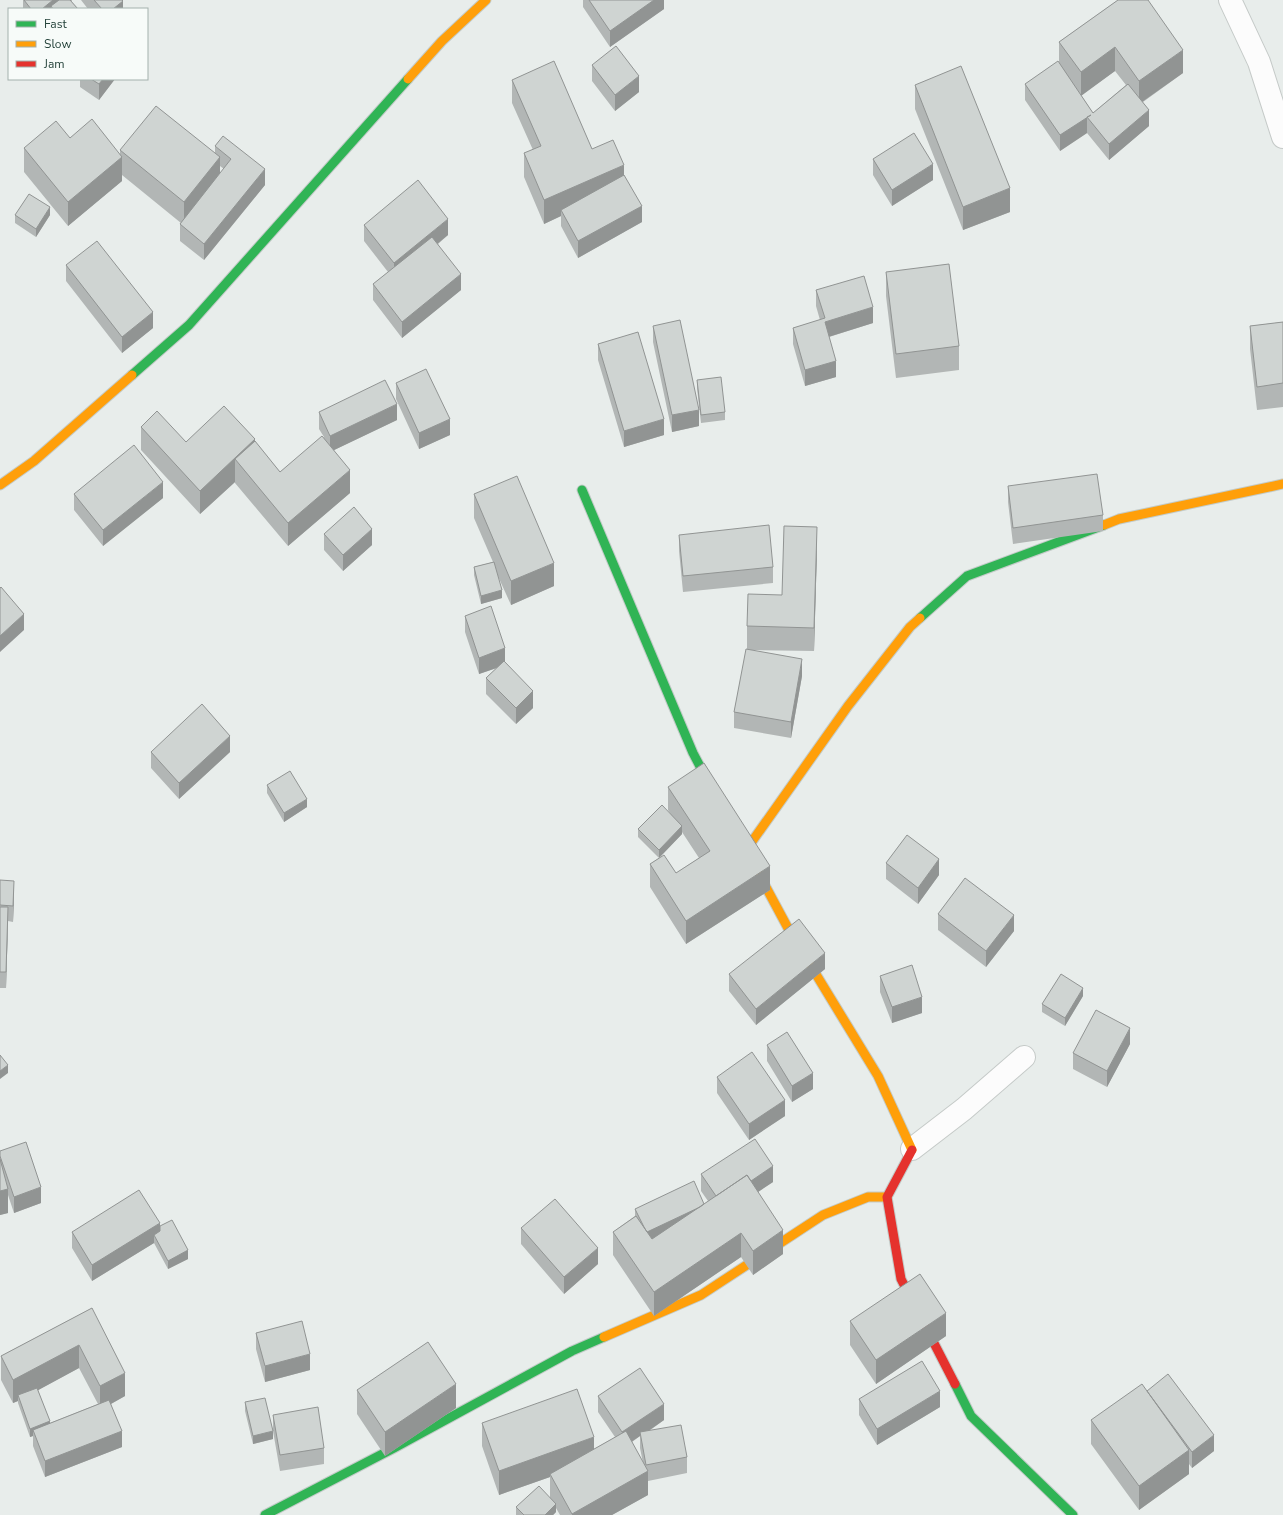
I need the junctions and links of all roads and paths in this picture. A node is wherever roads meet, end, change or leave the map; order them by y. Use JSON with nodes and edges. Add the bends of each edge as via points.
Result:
{"nodes":[{"id":1,"x":486,"y":0,"type":"edge"},
{"id":2,"x":1230,"y":0,"type":"edge"},
{"id":3,"x":1283,"y":137,"type":"edge"},
{"id":4,"x":1283,"y":484,"type":"edge"},
{"id":5,"x":0,"y":485,"type":"edge"},
{"id":6,"x":582,"y":490,"type":"dead end"},
{"id":7,"x":719,"y":802,"type":"edge"},
{"id":8,"x":1024,"y":1057,"type":"dead end"},
{"id":9,"x":912,"y":1149,"type":"junction"},
{"id":10,"x":887,"y":1197,"type":"junction"},
{"id":11,"x":297,"y":1506,"type":"edge"},
{"id":12,"x":265,"y":1515,"type":"edge"},
{"id":13,"x":1073,"y":1515,"type":"edge"}],
"edges":[{"from":1,"to":5,"type":"street","via":[[442,41],[189,325],[34,461]]},
{"from":2,"to":3,"type":"street","via":[[1259,62]]},
{"from":4,"to":9,"type":"street","via":[[1119,519],[967,576],[910,627],[744,847],[789,930],[878,1076]]},
{"from":6,"to":7,"type":"street","via":[[693,753]]},
{"from":8,"to":9,"type":"street","via":[[964,1109]]},
{"from":9,"to":10,"type":"street"},
{"from":10,"to":11,"type":"street","via":[[868,1197],[822,1215],[700,1295],[572,1351],[394,1448]]},
{"from":10,"to":13,"type":"street","via":[[901,1279],[971,1416]]},
{"from":11,"to":12,"type":"street"}]}
